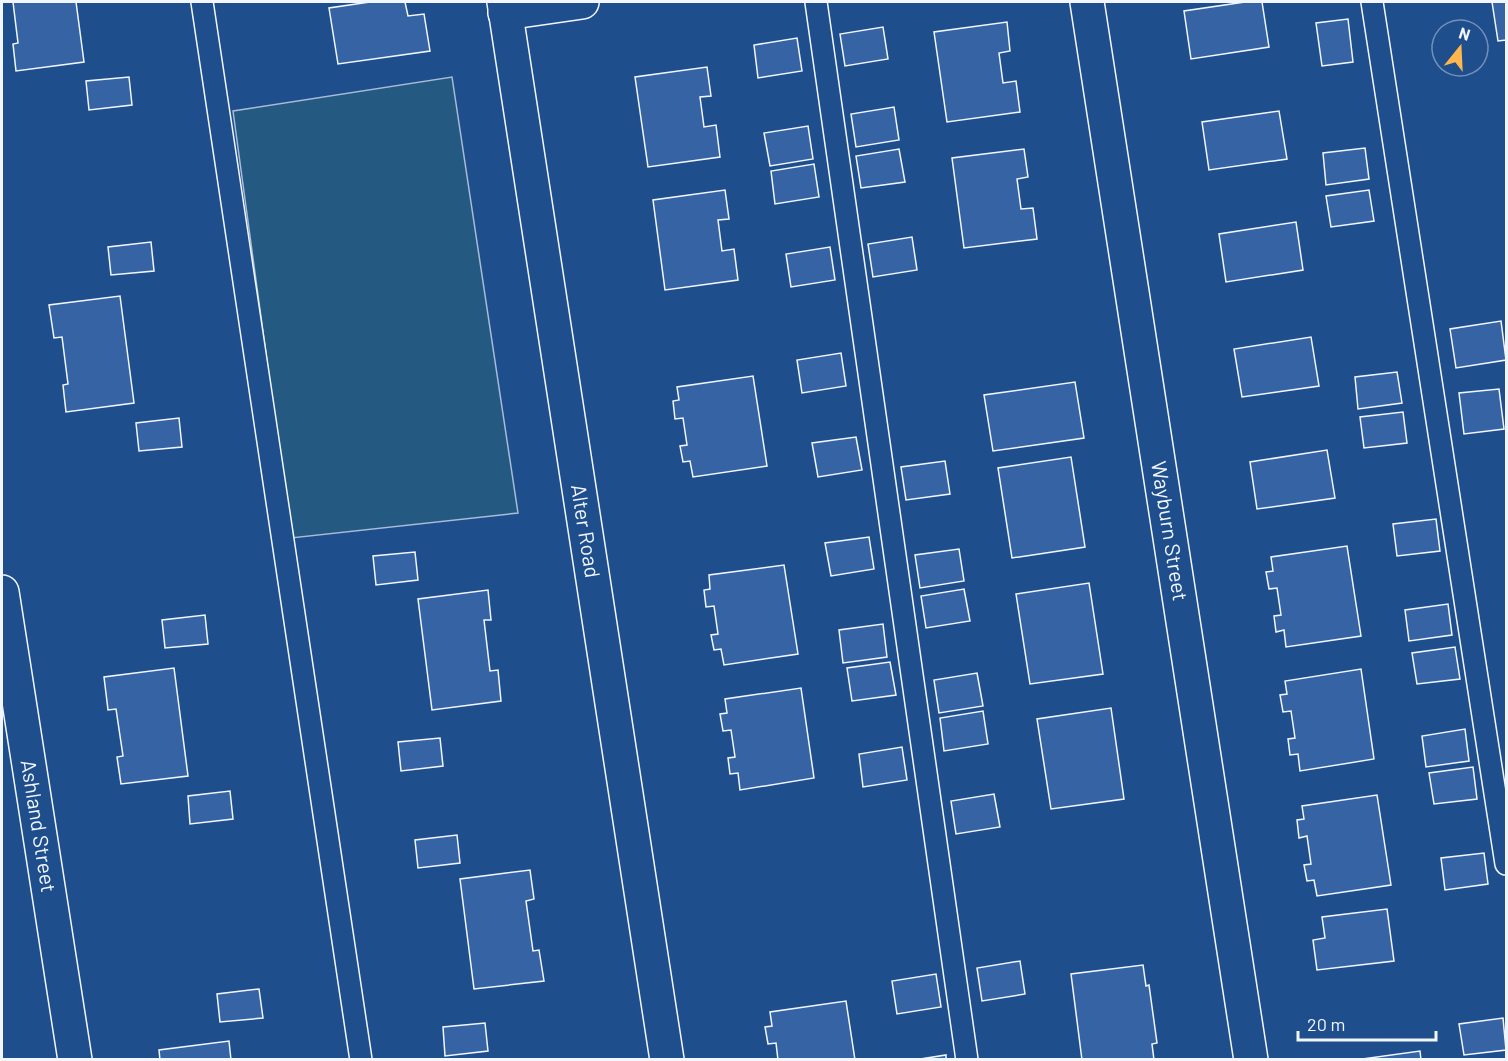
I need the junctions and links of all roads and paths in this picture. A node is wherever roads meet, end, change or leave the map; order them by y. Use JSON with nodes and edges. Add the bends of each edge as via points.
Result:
{"nodes":[{"id":1,"x":202,"y":2,"type":"edge"},
{"id":2,"x":582,"y":2,"type":"edge"},
{"id":3,"x":816,"y":2,"type":"edge"},
{"id":4,"x":1087,"y":2,"type":"edge"},
{"id":5,"x":1372,"y":2,"type":"edge"},
{"id":6,"x":504,"y":7,"type":"edge"},
{"id":7,"x":2,"y":592,"type":"edge"},
{"id":8,"x":1506,"y":864,"type":"edge"},
{"id":9,"x":75,"y":1059,"type":"edge"},
{"id":10,"x":361,"y":1059,"type":"edge"},
{"id":11,"x":667,"y":1059,"type":"edge"},
{"id":12,"x":967,"y":1059,"type":"edge"},
{"id":13,"x":1251,"y":1059,"type":"edge"}],
"edges":[{"from":1,"to":10,"type":"lane"},
{"from":2,"to":6,"type":"street"},
{"from":3,"to":12,"type":"lane"},
{"from":4,"to":13,"type":"street","name":"Wayburn Street"},
{"from":5,"to":8,"type":"lane"},
{"from":6,"to":11,"type":"street","name":"Alter Road"},
{"from":7,"to":9,"type":"street","name":"Ashland Street"}]}
